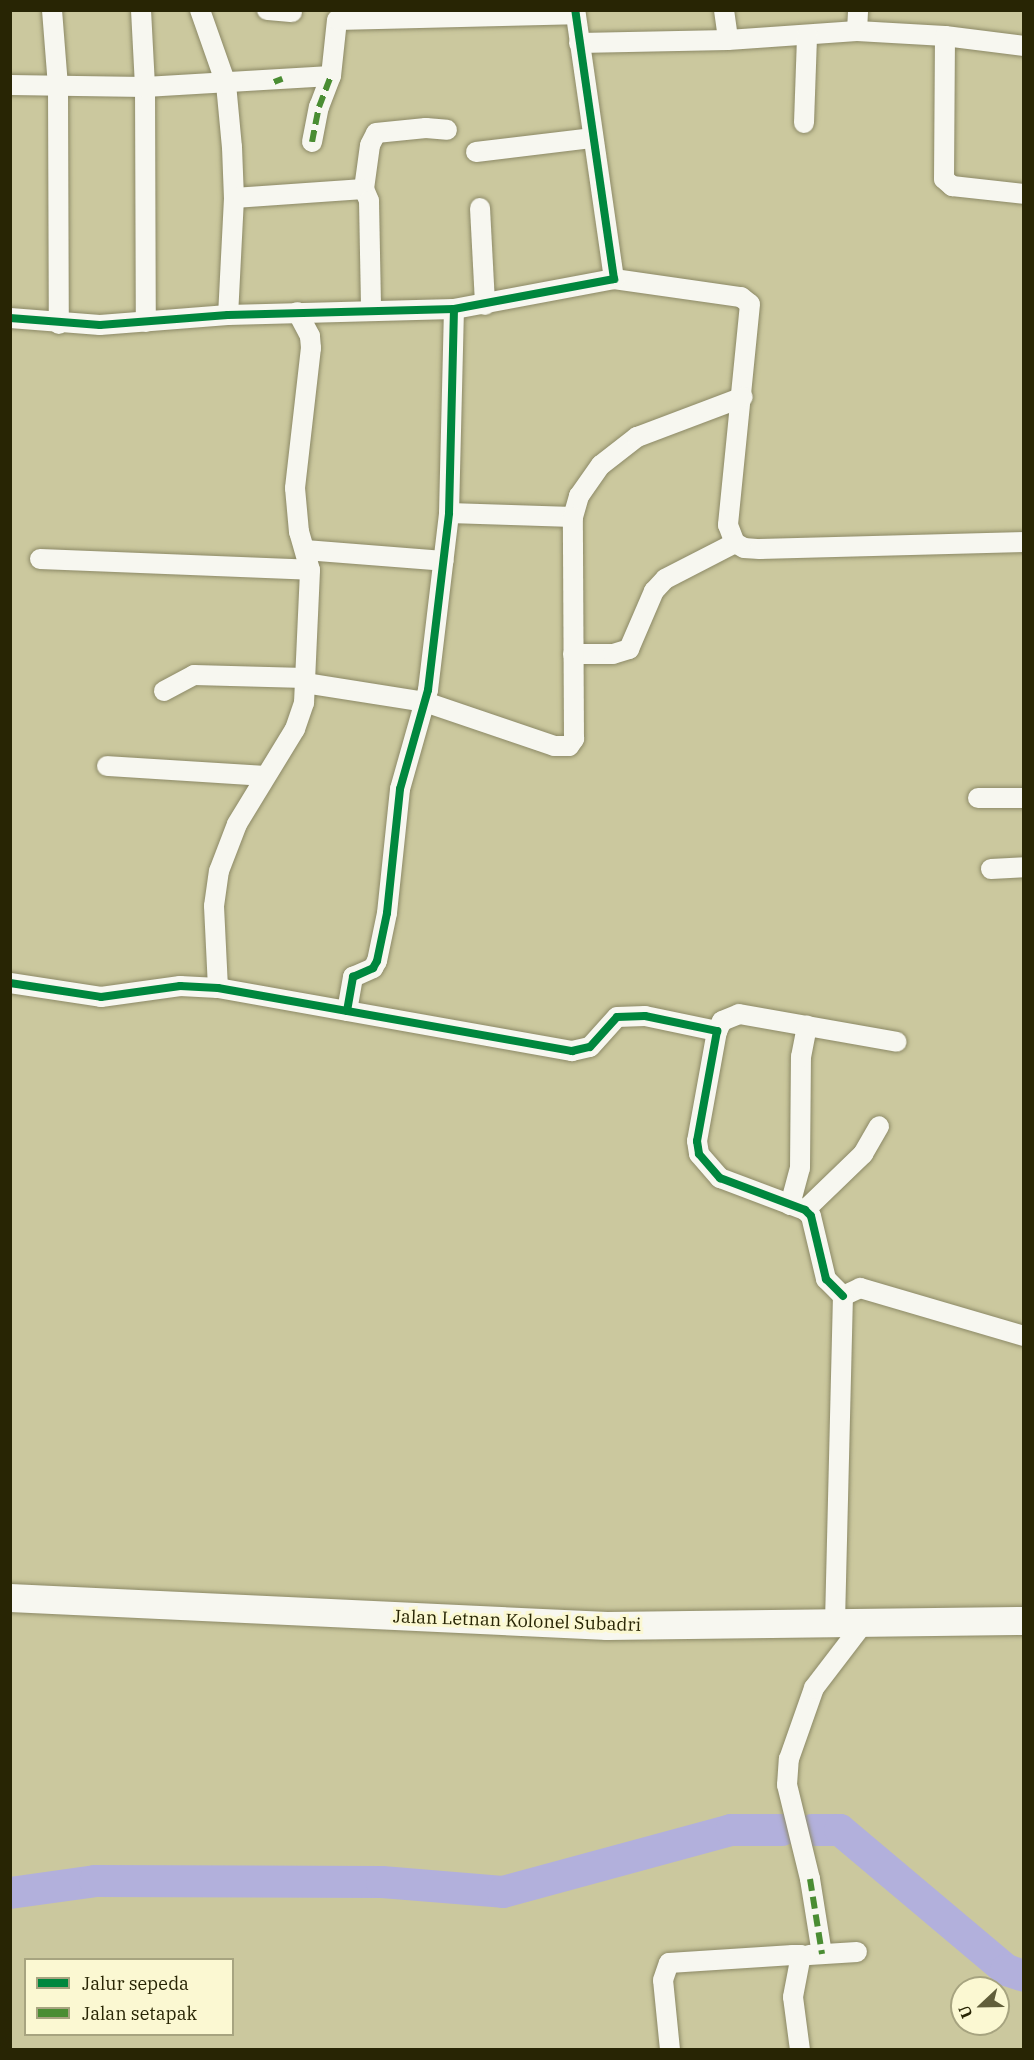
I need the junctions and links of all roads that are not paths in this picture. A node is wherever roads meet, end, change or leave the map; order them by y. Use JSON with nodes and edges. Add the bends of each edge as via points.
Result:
{"nodes":[{"id":1,"x":52,"y":10,"type":"edge"},
{"id":2,"x":141,"y":10,"type":"edge"},
{"id":3,"x":200,"y":10,"type":"edge"},
{"id":4,"x":267,"y":10,"type":"edge"},
{"id":5,"x":724,"y":10,"type":"edge"},
{"id":6,"x":858,"y":10,"type":"edge"},
{"id":7,"x":292,"y":12,"type":"edge"},
{"id":8,"x":575,"y":12,"type":"edge"},
{"id":9,"x":336,"y":15,"type":"edge"},
{"id":10,"x":857,"y":31,"type":"junction"},
{"id":11,"x":807,"y":35,"type":"junction"},
{"id":12,"x":945,"y":36,"type":"junction"},
{"id":13,"x":728,"y":40,"type":"junction"},
{"id":14,"x":579,"y":43,"type":"junction"},
{"id":15,"x":1023,"y":45,"type":"edge"},
{"id":16,"x":331,"y":76,"type":"junction"},
{"id":17,"x":225,"y":84,"type":"junction"},
{"id":18,"x":10,"y":85,"type":"edge"},
{"id":19,"x":58,"y":87,"type":"junction"},
{"id":20,"x":146,"y":87,"type":"junction"},
{"id":21,"x":804,"y":123,"type":"dead end"},
{"id":22,"x":447,"y":130,"type":"dead end"},
{"id":23,"x":591,"y":138,"type":"junction"},
{"id":24,"x":312,"y":142,"type":"dead end"},
{"id":25,"x":477,"y":152,"type":"dead end"},
{"id":26,"x":364,"y":189,"type":"junction"},
{"id":27,"x":1023,"y":194,"type":"edge"},
{"id":28,"x":234,"y":198,"type":"junction"},
{"id":29,"x":480,"y":208,"type":"dead end"},
{"id":30,"x":614,"y":279,"type":"junction"},
{"id":31,"x":484,"y":305,"type":"junction"},
{"id":32,"x":371,"y":309,"type":"junction"},
{"id":33,"x":454,"y":309,"type":"junction"},
{"id":34,"x":297,"y":312,"type":"junction"},
{"id":35,"x":228,"y":315,"type":"junction"},
{"id":36,"x":10,"y":318,"type":"edge"},
{"id":37,"x":146,"y":322,"type":"junction"},
{"id":38,"x":59,"y":324,"type":"junction"},
{"id":39,"x":743,"y":397,"type":"junction"},
{"id":40,"x":449,"y":513,"type":"junction"},
{"id":41,"x":573,"y":517,"type":"junction"},
{"id":42,"x":1023,"y":542,"type":"edge"},
{"id":43,"x":735,"y":543,"type":"junction"},
{"id":44,"x":305,"y":550,"type":"junction"},
{"id":45,"x":40,"y":559,"type":"dead end"},
{"id":46,"x":444,"y":561,"type":"junction"},
{"id":47,"x":310,"y":570,"type":"junction"},
{"id":48,"x":573,"y":654,"type":"junction"},
{"id":49,"x":305,"y":680,"type":"junction"},
{"id":50,"x":164,"y":691,"type":"dead end"},
{"id":51,"x":425,"y":702,"type":"junction"},
{"id":52,"x":107,"y":765,"type":"dead end"},
{"id":53,"x":264,"y":776,"type":"junction"},
{"id":54,"x":978,"y":798,"type":"dead end"},
{"id":55,"x":1023,"y":798,"type":"edge"},
{"id":56,"x":1023,"y":867,"type":"edge"},
{"id":57,"x":991,"y":869,"type":"dead end"},
{"id":58,"x":10,"y":983,"type":"edge"},
{"id":59,"x":218,"y":988,"type":"junction"},
{"id":60,"x":347,"y":1011,"type":"junction"},
{"id":61,"x":807,"y":1026,"type":"junction"},
{"id":62,"x":717,"y":1031,"type":"junction"},
{"id":63,"x":897,"y":1042,"type":"dead end"},
{"id":64,"x":879,"y":1126,"type":"dead end"},
{"id":65,"x":797,"y":1207,"type":"junction"},
{"id":66,"x":843,"y":1296,"type":"junction"},
{"id":67,"x":1023,"y":1336,"type":"edge"},
{"id":68,"x":10,"y":1598,"type":"edge"},
{"id":69,"x":1023,"y":1621,"type":"edge"},
{"id":70,"x":835,"y":1622,"type":"junction"},
{"id":71,"x":863,"y":1624,"type":"junction"},
{"id":72,"x":857,"y":1952,"type":"dead end"},
{"id":73,"x":822,"y":1954,"type":"junction"},
{"id":74,"x":801,"y":1955,"type":"junction"},
{"id":75,"x":670,"y":2049,"type":"edge"},
{"id":76,"x":800,"y":2049,"type":"edge"}],
"edges":[{"from":1,"to":19,"type":"street"},
{"from":2,"to":20,"type":"street"},
{"from":3,"to":17,"type":"street"},
{"from":4,"to":7,"type":"street"},
{"from":5,"to":13,"type":"street"},
{"from":6,"to":10,"type":"street"},
{"from":8,"to":9,"type":"street"},
{"from":8,"to":14,"type":"street"},
{"from":9,"to":16,"type":"street"},
{"from":10,"to":11,"type":"street"},
{"from":10,"to":12,"type":"street"},
{"from":11,"to":13,"type":"street"},
{"from":11,"to":21,"type":"street"},
{"from":12,"to":15,"type":"street"},
{"from":12,"to":27,"type":"street","via":[[944,179],[952,186]]},
{"from":13,"to":14,"type":"street"},
{"from":14,"to":23,"type":"street"},
{"from":16,"to":17,"type":"street"},
{"from":16,"to":24,"type":"street"},
{"from":17,"to":20,"type":"street"},
{"from":17,"to":28,"type":"street"},
{"from":18,"to":19,"type":"street"},
{"from":19,"to":20,"type":"street"},
{"from":19,"to":38,"type":"street"},
{"from":20,"to":37,"type":"street"},
{"from":22,"to":26,"type":"street","via":[[376,133],[370,145]]},
{"from":23,"to":25,"type":"street"},
{"from":23,"to":30,"type":"street"},
{"from":26,"to":28,"type":"street"},
{"from":26,"to":32,"type":"street","via":[[369,201]]},
{"from":28,"to":35,"type":"street"},
{"from":29,"to":31,"type":"street"},
{"from":30,"to":31,"type":"street"},
{"from":30,"to":39,"type":"street","via":[[747,301],[752,312]]},
{"from":31,"to":33,"type":"street"},
{"from":32,"to":33,"type":"street"},
{"from":32,"to":34,"type":"street"},
{"from":33,"to":40,"type":"street"},
{"from":34,"to":35,"type":"street"},
{"from":34,"to":44,"type":"street","via":[[308,330],[311,348],[295,488],[299,532]]},
{"from":35,"to":37,"type":"street"},
{"from":36,"to":38,"type":"street"},
{"from":37,"to":38,"type":"street"},
{"from":39,"to":41,"type":"street","via":[[638,437],[601,465],[579,496]]},
{"from":39,"to":43,"type":"street","via":[[728,525]]},
{"from":40,"to":41,"type":"street"},
{"from":40,"to":46,"type":"street"},
{"from":41,"to":48,"type":"street"},
{"from":42,"to":43,"type":"street","via":[[760,549]]},
{"from":43,"to":48,"type":"street","via":[[665,579],[654,591],[629,648],[613,654]]},
{"from":44,"to":46,"type":"street"},
{"from":44,"to":47,"type":"street"},
{"from":45,"to":47,"type":"street"},
{"from":46,"to":51,"type":"street"},
{"from":47,"to":49,"type":"street"},
{"from":48,"to":51,"type":"street","via":[[574,739],[564,748]]},
{"from":49,"to":50,"type":"street","via":[[194,675]]},
{"from":49,"to":51,"type":"street"},
{"from":49,"to":53,"type":"street","via":[[300,719]]},
{"from":51,"to":60,"type":"street","via":[[400,789],[389,895],[377,961],[373,968],[352,978]]},
{"from":52,"to":53,"type":"street"},
{"from":53,"to":59,"type":"street","via":[[237,825],[219,871],[214,906]]},
{"from":54,"to":55,"type":"street"},
{"from":56,"to":57,"type":"street"},
{"from":58,"to":59,"type":"street","via":[[101,997],[180,986]]},
{"from":59,"to":60,"type":"street"},
{"from":60,"to":62,"type":"street","via":[[572,1051],[590,1047],[617,1017],[645,1016]]},
{"from":61,"to":62,"type":"street","via":[[740,1014],[722,1021]]},
{"from":61,"to":63,"type":"street"},
{"from":61,"to":65,"type":"street","via":[[801,1057]]},
{"from":62,"to":65,"type":"street","via":[[696,1141],[699,1154],[720,1178]]},
{"from":64,"to":65,"type":"street","via":[[863,1154]]},
{"from":65,"to":66,"type":"street","via":[[811,1216],[826,1279]]},
{"from":66,"to":67,"type":"street","via":[[860,1288]]},
{"from":66,"to":70,"type":"street"},
{"from":68,"to":70,"type":"main road","name":"Jalan Letnan Kolonel Subadri","via":[[607,1626]]},
{"from":69,"to":71,"type":"main road","name":"Jalan Letnan Kolonel Subadri"},
{"from":70,"to":71,"type":"main road","name":"Jalan Letnan Kolonel Subadri"},
{"from":71,"to":73,"type":"street","via":[[814,1688],[789,1760],[787,1785],[810,1879]]},
{"from":72,"to":73,"type":"street"},
{"from":73,"to":74,"type":"street"},
{"from":74,"to":75,"type":"street","via":[[669,1963],[663,1980]]},
{"from":74,"to":76,"type":"street","via":[[793,1997]]}]}
